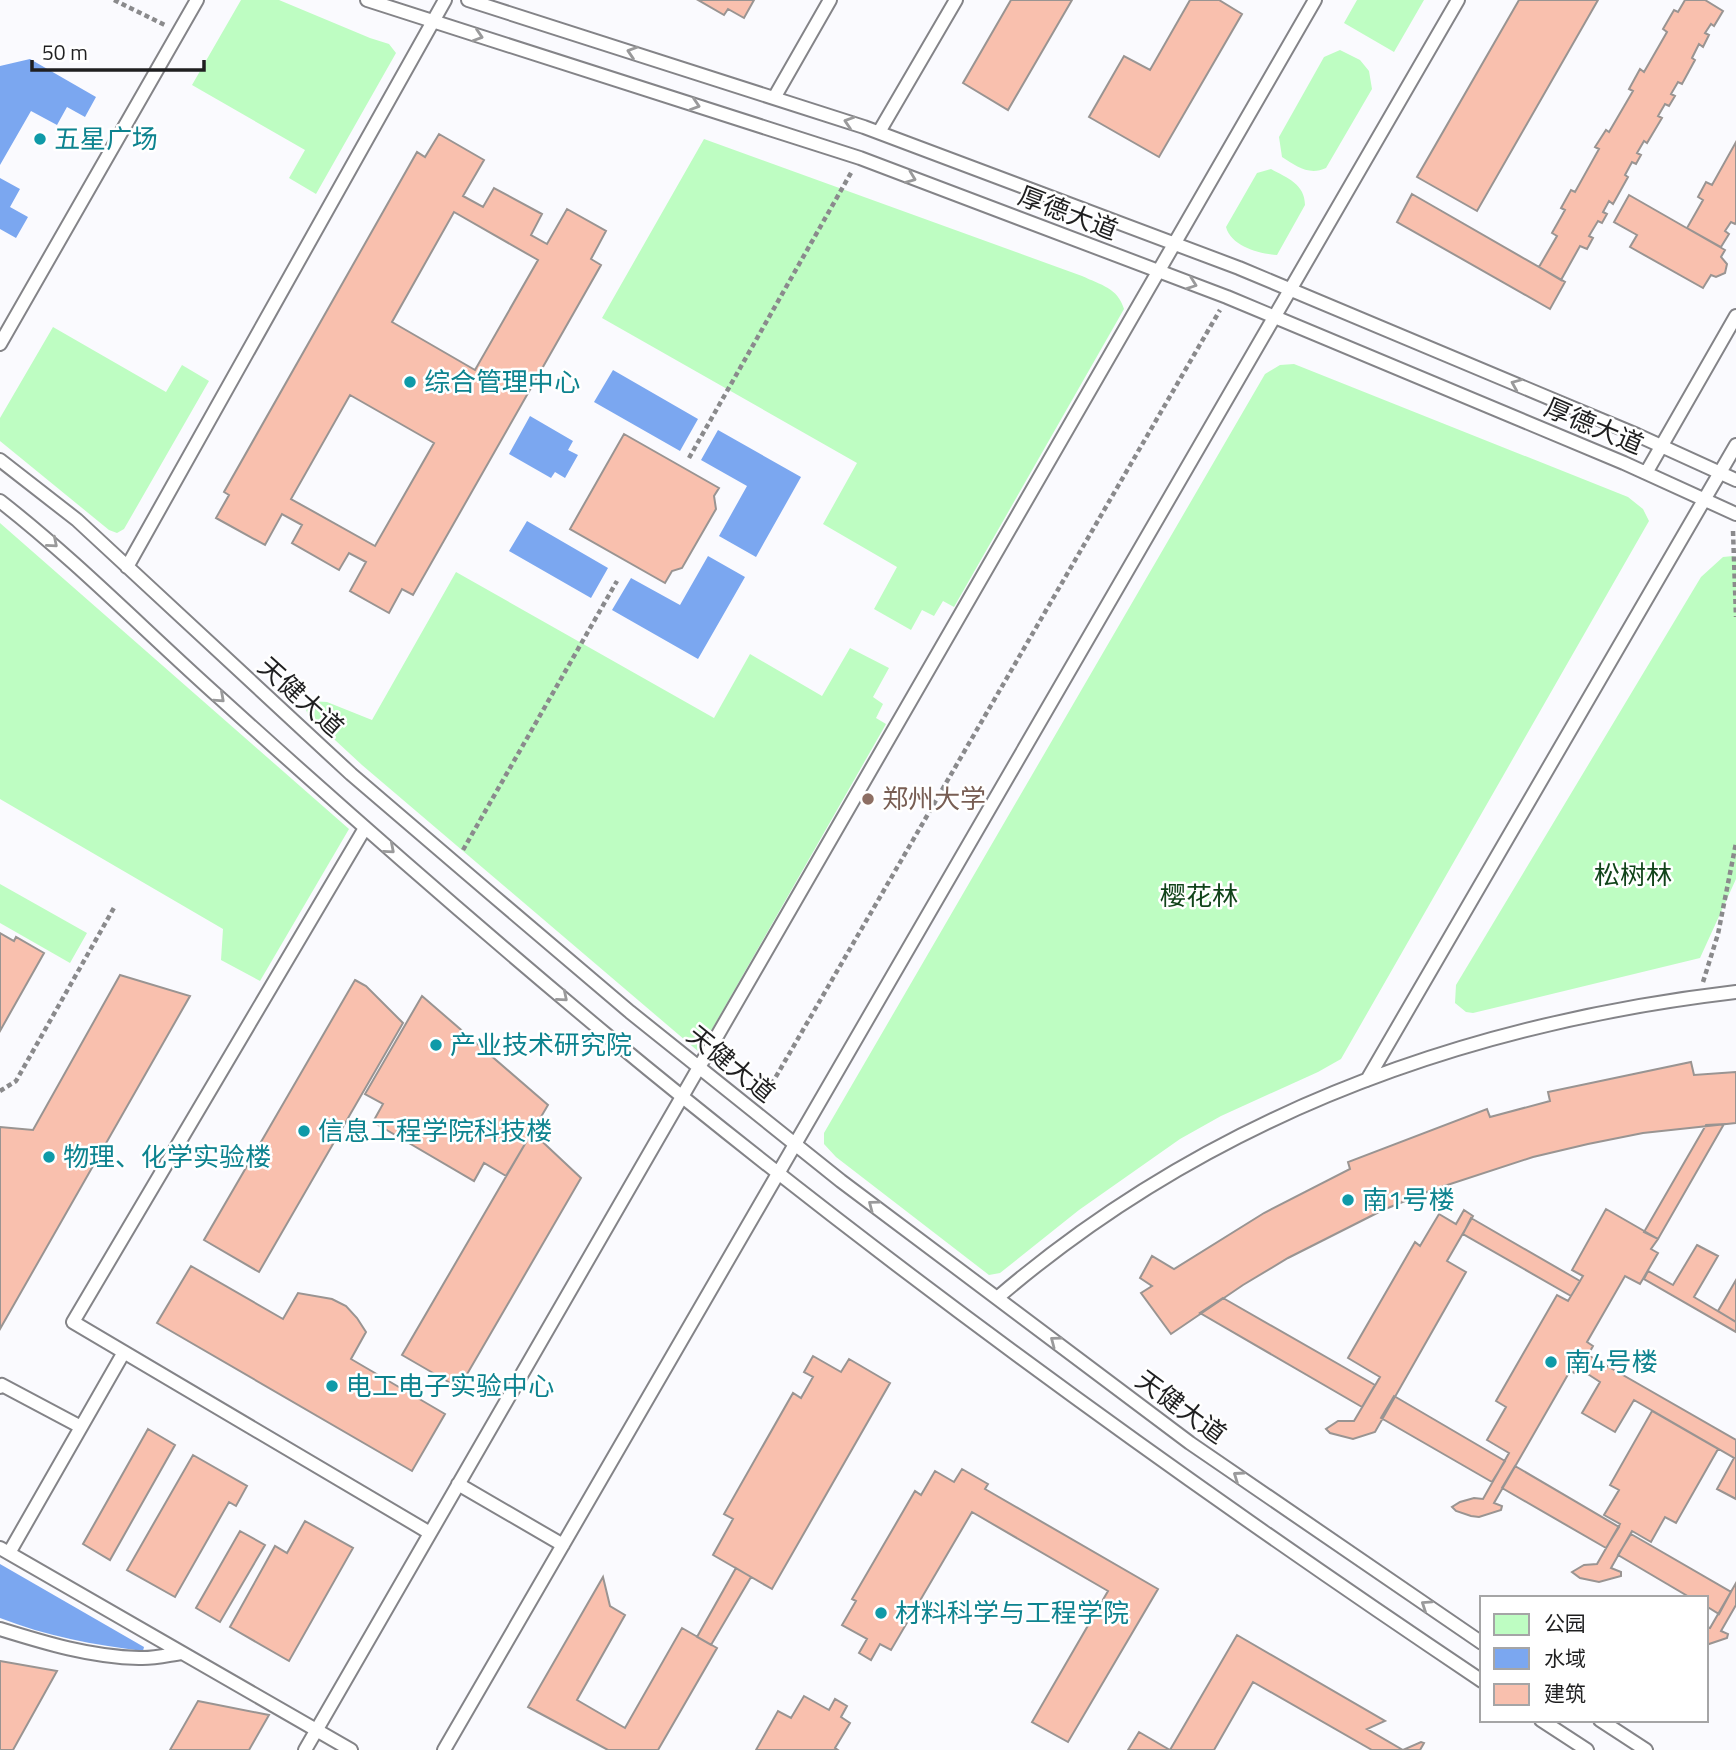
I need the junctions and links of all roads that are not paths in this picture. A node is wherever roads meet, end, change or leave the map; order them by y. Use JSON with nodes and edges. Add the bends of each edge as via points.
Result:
{"nodes":[{"id":1,"x":197,"y":0,"type":"edge"},
{"id":2,"x":367,"y":0,"type":"edge"},
{"id":3,"x":445,"y":0,"type":"edge"},
{"id":4,"x":468,"y":0,"type":"edge"},
{"id":5,"x":830,"y":0,"type":"edge"},
{"id":6,"x":956,"y":0,"type":"edge"},
{"id":7,"x":1315,"y":0,"type":"edge"},
{"id":8,"x":1458,"y":0,"type":"edge"},
{"id":9,"x":434,"y":22,"type":"junction"},
{"id":10,"x":774,"y":98,"type":"junction"},
{"id":11,"x":880,"y":132,"type":"junction"},
{"id":12,"x":1174,"y":244,"type":"junction"},
{"id":13,"x":1158,"y":271,"type":"junction"},
{"id":14,"x":1290,"y":290,"type":"junction"},
{"id":15,"x":1736,"y":316,"type":"edge"},
{"id":16,"x":1275,"y":317,"type":"junction"},
{"id":17,"x":0,"y":344,"type":"edge"},
{"id":18,"x":1736,"y":445,"type":"edge"},
{"id":19,"x":1661,"y":446,"type":"junction"},
{"id":20,"x":0,"y":460,"type":"edge"},
{"id":21,"x":1646,"y":473,"type":"junction"},
{"id":22,"x":1720,"y":473,"type":"junction"},
{"id":23,"x":1736,"y":480,"type":"edge"},
{"id":24,"x":1704,"y":500,"type":"junction"},
{"id":25,"x":0,"y":501,"type":"edge"},
{"id":26,"x":1734,"y":513,"type":"edge"},
{"id":27,"x":127,"y":567,"type":"junction"},
{"id":28,"x":365,"y":828,"type":"junction"},
{"id":29,"x":1736,"y":992,"type":"edge"},
{"id":30,"x":699,"y":1067,"type":"junction"},
{"id":31,"x":1367,"y":1080,"type":"junction"},
{"id":32,"x":683,"y":1095,"type":"junction"},
{"id":33,"x":795,"y":1144,"type":"junction"},
{"id":34,"x":779,"y":1172,"type":"junction"},
{"id":35,"x":997,"y":1298,"type":"junction"},
{"id":36,"x":124,"y":1352,"type":"junction"},
{"id":37,"x":0,"y":1387,"type":"edge"},
{"id":38,"x":81,"y":1427,"type":"junction"},
{"id":39,"x":458,"y":1484,"type":"junction"},
{"id":40,"x":430,"y":1533,"type":"junction"},
{"id":41,"x":563,"y":1545,"type":"junction"},
{"id":42,"x":5,"y":1550,"type":"edge"},
{"id":43,"x":0,"y":1629,"type":"edge"},
{"id":44,"x":1480,"y":1642,"type":"edge"},
{"id":45,"x":183,"y":1653,"type":"junction"},
{"id":46,"x":1480,"y":1680,"type":"edge"},
{"id":47,"x":1544,"y":1722,"type":"edge"},
{"id":48,"x":1603,"y":1722,"type":"edge"},
{"id":49,"x":316,"y":1730,"type":"junction"},
{"id":50,"x":305,"y":1750,"type":"edge"},
{"id":51,"x":351,"y":1750,"type":"edge"},
{"id":52,"x":444,"y":1750,"type":"edge"},
{"id":53,"x":1587,"y":1750,"type":"edge"},
{"id":54,"x":1646,"y":1750,"type":"edge"}],
"edges":[{"from":1,"to":17,"type":"lane"},
{"from":2,"to":9,"type":"lane","name":"厚德大道"},
{"from":3,"to":9,"type":"lane"},
{"from":10,"to":4,"type":"lane","name":"厚德大道","one_way":true},
{"from":5,"to":10,"type":"lane"},
{"from":6,"to":11,"type":"lane"},
{"from":7,"to":12,"type":"lane"},
{"from":8,"to":14,"type":"lane"},
{"from":9,"to":13,"type":"lane","name":"厚德大道","one_way":true,"via":[[860,158]]},
{"from":9,"to":27,"type":"lane"},
{"from":11,"to":10,"type":"lane","name":"厚德大道","one_way":true},
{"from":11,"to":12,"type":"lane","name":"厚德大道"},
{"from":12,"to":13,"type":"lane"},
{"from":12,"to":14,"type":"lane","name":"厚德大道"},
{"from":13,"to":16,"type":"lane","name":"厚德大道","one_way":true},
{"from":13,"to":30,"type":"lane"},
{"from":14,"to":16,"type":"lane"},
{"from":19,"to":14,"type":"lane","name":"厚德大道","one_way":true},
{"from":15,"to":19,"type":"lane"},
{"from":16,"to":21,"type":"lane","name":"厚德大道"},
{"from":16,"to":33,"type":"lane"},
{"from":18,"to":22,"type":"lane"},
{"from":19,"to":21,"type":"lane"},
{"from":19,"to":22,"type":"lane","name":"厚德大道"},
{"from":20,"to":27,"type":"lane","name":"天健大道","via":[[77,520]]},
{"from":21,"to":24,"type":"lane","name":"厚德大道"},
{"from":22,"to":23,"type":"lane","name":"厚德大道"},
{"from":22,"to":24,"type":"lane"},
{"from":24,"to":26,"type":"lane","name":"厚德大道"},
{"from":24,"to":31,"type":"lane"},
{"from":25,"to":28,"type":"lane","name":"天健大道","one_way":true,"via":[[56,545]]},
{"from":27,"to":30,"type":"lane","name":"天健大道","via":[[351,774]]},
{"from":28,"to":32,"type":"lane","name":"天健大道","one_way":true},
{"from":28,"to":36,"type":"lane","via":[[73,1322]]},
{"from":29,"to":31,"type":"lane","via":[[1550,1023]]},
{"from":30,"to":32,"type":"lane"},
{"from":30,"to":33,"type":"lane","name":"天健大道"},
{"from":31,"to":35,"type":"lane","via":[[1297,1109],[1178,1170],[1120,1205]]},
{"from":32,"to":34,"type":"lane","name":"天健大道"},
{"from":32,"to":39,"type":"lane"},
{"from":33,"to":34,"type":"lane"},
{"from":35,"to":33,"type":"lane","name":"天健大道","one_way":true},
{"from":34,"to":41,"type":"lane"},
{"from":34,"to":46,"type":"lane","name":"天健大道","via":[[1171,1468]]},
{"from":44,"to":35,"type":"lane","name":"天健大道","one_way":true,"via":[[1190,1443]]},
{"from":36,"to":38,"type":"lane"},
{"from":36,"to":40,"type":"lane"},
{"from":37,"to":38,"type":"lane","via":[[15,1390]]},
{"from":38,"to":42,"type":"lane"},
{"from":39,"to":40,"type":"lane"},
{"from":39,"to":41,"type":"lane"},
{"from":40,"to":49,"type":"lane"},
{"from":41,"to":52,"type":"lane"},
{"from":42,"to":45,"type":"lane"},
{"from":43,"to":45,"type":"lane","via":[[98,1654],[141,1659]]},
{"from":45,"to":49,"type":"lane"},
{"from":47,"to":53,"type":"lane"},
{"from":48,"to":54,"type":"lane"},
{"from":49,"to":50,"type":"lane"},
{"from":49,"to":51,"type":"lane"}]}
